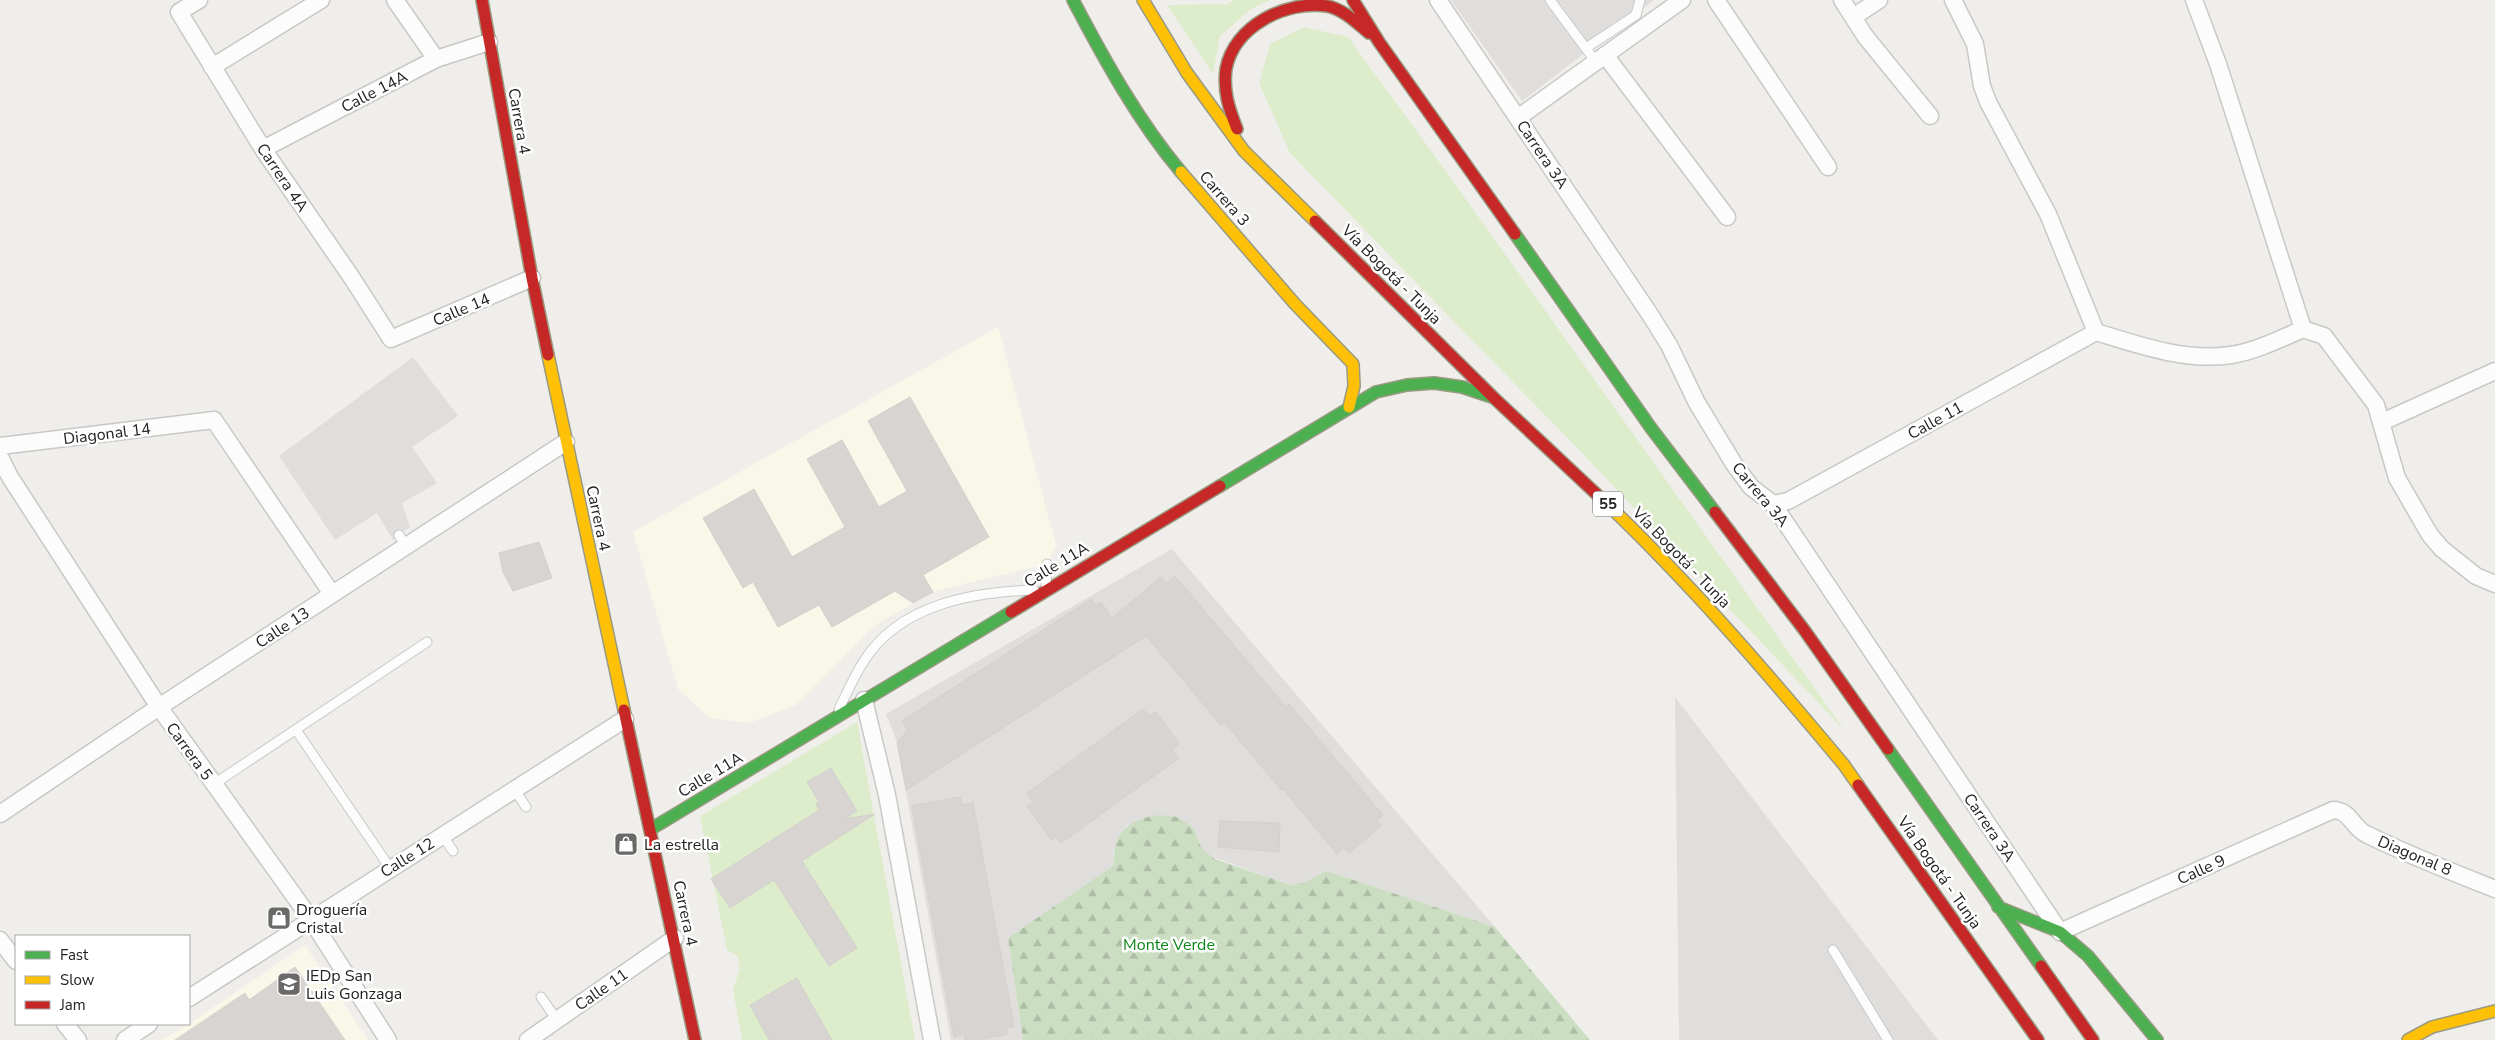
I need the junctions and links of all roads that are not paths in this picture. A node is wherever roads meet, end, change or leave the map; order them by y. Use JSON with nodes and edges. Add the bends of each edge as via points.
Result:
{"nodes":[{"id":1,"x":198,"y":0,"type":"edge"},
{"id":2,"x":321,"y":0,"type":"edge"},
{"id":3,"x":395,"y":0,"type":"edge"},
{"id":4,"x":482,"y":0,"type":"edge"},
{"id":5,"x":1073,"y":0,"type":"edge"},
{"id":6,"x":1143,"y":0,"type":"edge"},
{"id":7,"x":1353,"y":0,"type":"edge"},
{"id":8,"x":1438,"y":0,"type":"edge"},
{"id":9,"x":1550,"y":0,"type":"edge"},
{"id":10,"x":1640,"y":0,"type":"edge"},
{"id":11,"x":1682,"y":0,"type":"edge"},
{"id":12,"x":1716,"y":0,"type":"edge"},
{"id":13,"x":1842,"y":0,"type":"edge"},
{"id":14,"x":1879,"y":0,"type":"edge"},
{"id":15,"x":1953,"y":0,"type":"edge"},
{"id":16,"x":2194,"y":0,"type":"edge"},
{"id":17,"x":1853,"y":17,"type":"junction"},
{"id":18,"x":488,"y":42,"type":"junction"},
{"id":19,"x":1379,"y":42,"type":"junction"},
{"id":20,"x":1586,"y":48,"type":"junction"},
{"id":21,"x":436,"y":59,"type":"junction"},
{"id":22,"x":1600,"y":59,"type":"junction"},
{"id":23,"x":212,"y":67,"type":"junction"},
{"id":24,"x":1930,"y":116,"type":"dead end"},
{"id":25,"x":1518,"y":117,"type":"junction"},
{"id":26,"x":263,"y":148,"type":"junction"},
{"id":27,"x":1244,"y":150,"type":"junction"},
{"id":28,"x":1828,"y":167,"type":"dead end"},
{"id":29,"x":1727,"y":218,"type":"dead end"},
{"id":30,"x":532,"y":278,"type":"junction"},
{"id":31,"x":2303,"y":329,"type":"junction"},
{"id":32,"x":2096,"y":332,"type":"junction"},
{"id":33,"x":390,"y":339,"type":"joint"},
{"id":34,"x":2495,"y":371,"type":"edge"},
{"id":35,"x":1494,"y":398,"type":"junction"},
{"id":36,"x":1349,"y":407,"type":"junction"},
{"id":37,"x":2382,"y":422,"type":"junction"},
{"id":38,"x":566,"y":442,"type":"junction"},
{"id":39,"x":0,"y":446,"type":"edge"},
{"id":40,"x":0,"y":457,"type":"edge"},
{"id":41,"x":1773,"y":504,"type":"junction"},
{"id":42,"x":1047,"y":564,"type":"dead end"},
{"id":43,"x":2495,"y":584,"type":"edge"},
{"id":44,"x":1046,"y":589,"type":"junction"},
{"id":45,"x":332,"y":594,"type":"junction"},
{"id":46,"x":427,"y":642,"type":"dead end"},
{"id":47,"x":864,"y":700,"type":"junction"},
{"id":48,"x":159,"y":707,"type":"junction"},
{"id":49,"x":625,"y":718,"type":"junction"},
{"id":50,"x":835,"y":718,"type":"junction"},
{"id":51,"x":296,"y":730,"type":"junction"},
{"id":52,"x":214,"y":784,"type":"junction"},
{"id":53,"x":514,"y":789,"type":"junction"},
{"id":54,"x":526,"y":807,"type":"dead end"},
{"id":55,"x":2342,"y":812,"type":"joint"},
{"id":56,"x":0,"y":814,"type":"edge"},
{"id":57,"x":651,"y":829,"type":"junction"},
{"id":58,"x":442,"y":835,"type":"junction"},
{"id":59,"x":453,"y":851,"type":"dead end"},
{"id":60,"x":390,"y":868,"type":"junction"},
{"id":61,"x":2495,"y":889,"type":"edge"},
{"id":62,"x":1998,"y":907,"type":"junction"},
{"id":63,"x":310,"y":918,"type":"junction"},
{"id":64,"x":2060,"y":932,"type":"junction"},
{"id":65,"x":674,"y":938,"type":"junction"},
{"id":66,"x":0,"y":940,"type":"edge"},
{"id":67,"x":1834,"y":950,"type":"dead end"},
{"id":68,"x":15,"y":960,"type":"edge"},
{"id":69,"x":190,"y":997,"type":"edge"},
{"id":70,"x":541,"y":997,"type":"dead end"},
{"id":71,"x":2495,"y":1011,"type":"edge"},
{"id":72,"x":557,"y":1020,"type":"junction"},
{"id":73,"x":66,"y":1025,"type":"edge"},
{"id":74,"x":148,"y":1025,"type":"edge"},
{"id":75,"x":78,"y":1040,"type":"edge"},
{"id":76,"x":125,"y":1040,"type":"edge"},
{"id":77,"x":388,"y":1040,"type":"edge"},
{"id":78,"x":528,"y":1040,"type":"edge"},
{"id":79,"x":695,"y":1040,"type":"edge"},
{"id":80,"x":932,"y":1040,"type":"edge"},
{"id":81,"x":1888,"y":1040,"type":"edge"},
{"id":82,"x":2038,"y":1040,"type":"edge"},
{"id":83,"x":2093,"y":1040,"type":"edge"},
{"id":84,"x":2157,"y":1040,"type":"edge"},
{"id":85,"x":2408,"y":1040,"type":"edge"}],
"edges":[{"from":1,"to":23,"type":"street","name":"Carrera 4A","via":[[179,12]]},
{"from":2,"to":23,"type":"street"},
{"from":3,"to":21,"type":"street"},
{"from":4,"to":18,"type":"main road","name":"Carrera 4"},
{"from":5,"to":36,"type":"main road","name":"Carrera 3","via":[[1106,62],[1168,156],[1295,304],[1353,364],[1354,386]]},
{"from":6,"to":27,"type":"main road","name":"Vía Bogotá - Tunja","number":"55","via":[[1187,73]]},
{"from":7,"to":19,"type":"main road","name":"Vía Bogotá - Tunja"},
{"from":8,"to":25,"type":"street","name":"Carrera 3A"},
{"from":9,"to":20,"type":"lane"},
{"from":10,"to":20,"type":"lane","via":[[1636,15]]},
{"from":11,"to":22,"type":"street"},
{"from":12,"to":28,"type":"street"},
{"from":13,"to":17,"type":"street"},
{"from":14,"to":17,"type":"street"},
{"from":15,"to":32,"type":"street","via":[[1975,44],[1988,102],[2048,214]]},
{"from":16,"to":31,"type":"street","via":[[2218,64]]},
{"from":17,"to":24,"type":"street"},
{"from":18,"to":21,"type":"street","name":"Calle 14A"},
{"from":18,"to":30,"type":"main road","name":"Carrera 4"},
{"from":19,"to":27,"type":"main road","via":[[1355,21],[1328,6],[1298,3],[1268,12],[1244,31],[1229,58],[1225,88]]},
{"from":19,"to":62,"type":"main road","name":"Vía Bogotá - Tunja","via":[[1651,428],[1805,631]]},
{"from":20,"to":22,"type":"lane"},
{"from":21,"to":26,"type":"street","name":"Calle 14A"},
{"from":22,"to":25,"type":"street"},
{"from":22,"to":29,"type":"street"},
{"from":23,"to":26,"type":"street","name":"Carrera 4A"},
{"from":25,"to":41,"type":"street","name":"Carrera 3A","via":[[1669,345],[1697,403],[1734,464]]},
{"from":26,"to":33,"type":"street","name":"Carrera 4A"},
{"from":27,"to":35,"type":"main road","name":"Vía Bogotá - Tunja","number":"55"},
{"from":30,"to":33,"type":"street","name":"Calle 14"},
{"from":30,"to":38,"type":"main road","name":"Carrera 4"},
{"from":31,"to":32,"type":"street","via":[[2257,349],[2231,355],[2203,356]]},
{"from":31,"to":37,"type":"street","via":[[2324,336],[2376,405]]},
{"from":32,"to":41,"type":"street","name":"Calle 11","via":[[1788,501]]},
{"from":34,"to":37,"type":"street"},
{"from":35,"to":36,"type":"main road","name":"Calle 11A","via":[[1466,386],[1436,382],[1405,384],[1376,392]]},
{"from":35,"to":82,"type":"main road","name":"Vía Bogotá - Tunja","number":"55","via":[[1660,556],[1738,639],[1844,765]]},
{"from":36,"to":44,"type":"main road","name":"Calle 11A"},
{"from":37,"to":43,"type":"street","via":[[2397,478],[2430,535],[2476,576]]},
{"from":38,"to":45,"type":"street","name":"Calle 13","via":[[402,540]]},
{"from":38,"to":49,"type":"main road","name":"Carrera 4"},
{"from":39,"to":45,"type":"street","name":"Diagonal 14","via":[[214,420]]},
{"from":40,"to":48,"type":"street","name":"Carrera 5"},
{"from":41,"to":64,"type":"street","name":"Carrera 3A"},
{"from":42,"to":44,"type":"lane"},
{"from":44,"to":47,"type":"main road","name":"Calle 11A"},
{"from":44,"to":50,"type":"lane","via":[[998,591],[952,600],[918,613],[886,634],[864,659]]},
{"from":45,"to":48,"type":"street","name":"Calle 13"},
{"from":46,"to":51,"type":"lane"},
{"from":47,"to":50,"type":"main road","name":"Calle 11A"},
{"from":47,"to":80,"type":"street","via":[[887,795]]},
{"from":48,"to":52,"type":"street","name":"Carrera 5"},
{"from":48,"to":56,"type":"street","name":"Calle 13"},
{"from":49,"to":53,"type":"street","name":"Calle 12"},
{"from":49,"to":57,"type":"main road","name":"Carrera 4"},
{"from":50,"to":57,"type":"main road","name":"Calle 11A"},
{"from":51,"to":52,"type":"lane"},
{"from":51,"to":60,"type":"lane"},
{"from":52,"to":63,"type":"street","name":"Carrera 5"},
{"from":53,"to":54,"type":"lane"},
{"from":53,"to":58,"type":"street","name":"Calle 12"},
{"from":55,"to":61,"type":"street","name":"Diagonal 8","via":[[2363,833]]},
{"from":55,"to":64,"type":"street","name":"Calle 9","via":[[2333,810]]},
{"from":57,"to":65,"type":"main road","name":"Carrera 4"},
{"from":58,"to":59,"type":"lane"},
{"from":58,"to":60,"type":"street","name":"Calle 12"},
{"from":60,"to":63,"type":"street","name":"Calle 12"},
{"from":62,"to":64,"type":"main road","name":"Carrera 3A"},
{"from":62,"to":83,"type":"main road","name":"Vía Bogotá - Tunja"},
{"from":63,"to":69,"type":"street","name":"Calle 12"},
{"from":63,"to":77,"type":"street","name":"Carrera 5"},
{"from":64,"to":84,"type":"main road","name":"Carrera 3A","via":[[2088,956]]},
{"from":65,"to":72,"type":"street","name":"Calle 11"},
{"from":65,"to":79,"type":"main road","name":"Carrera 4"},
{"from":66,"to":68,"type":"street"},
{"from":67,"to":81,"type":"lane"},
{"from":70,"to":72,"type":"lane"},
{"from":71,"to":85,"type":"main road","via":[[2432,1027]]},
{"from":72,"to":78,"type":"street","name":"Calle 11"},
{"from":73,"to":75,"type":"street"},
{"from":74,"to":76,"type":"street"}]}
